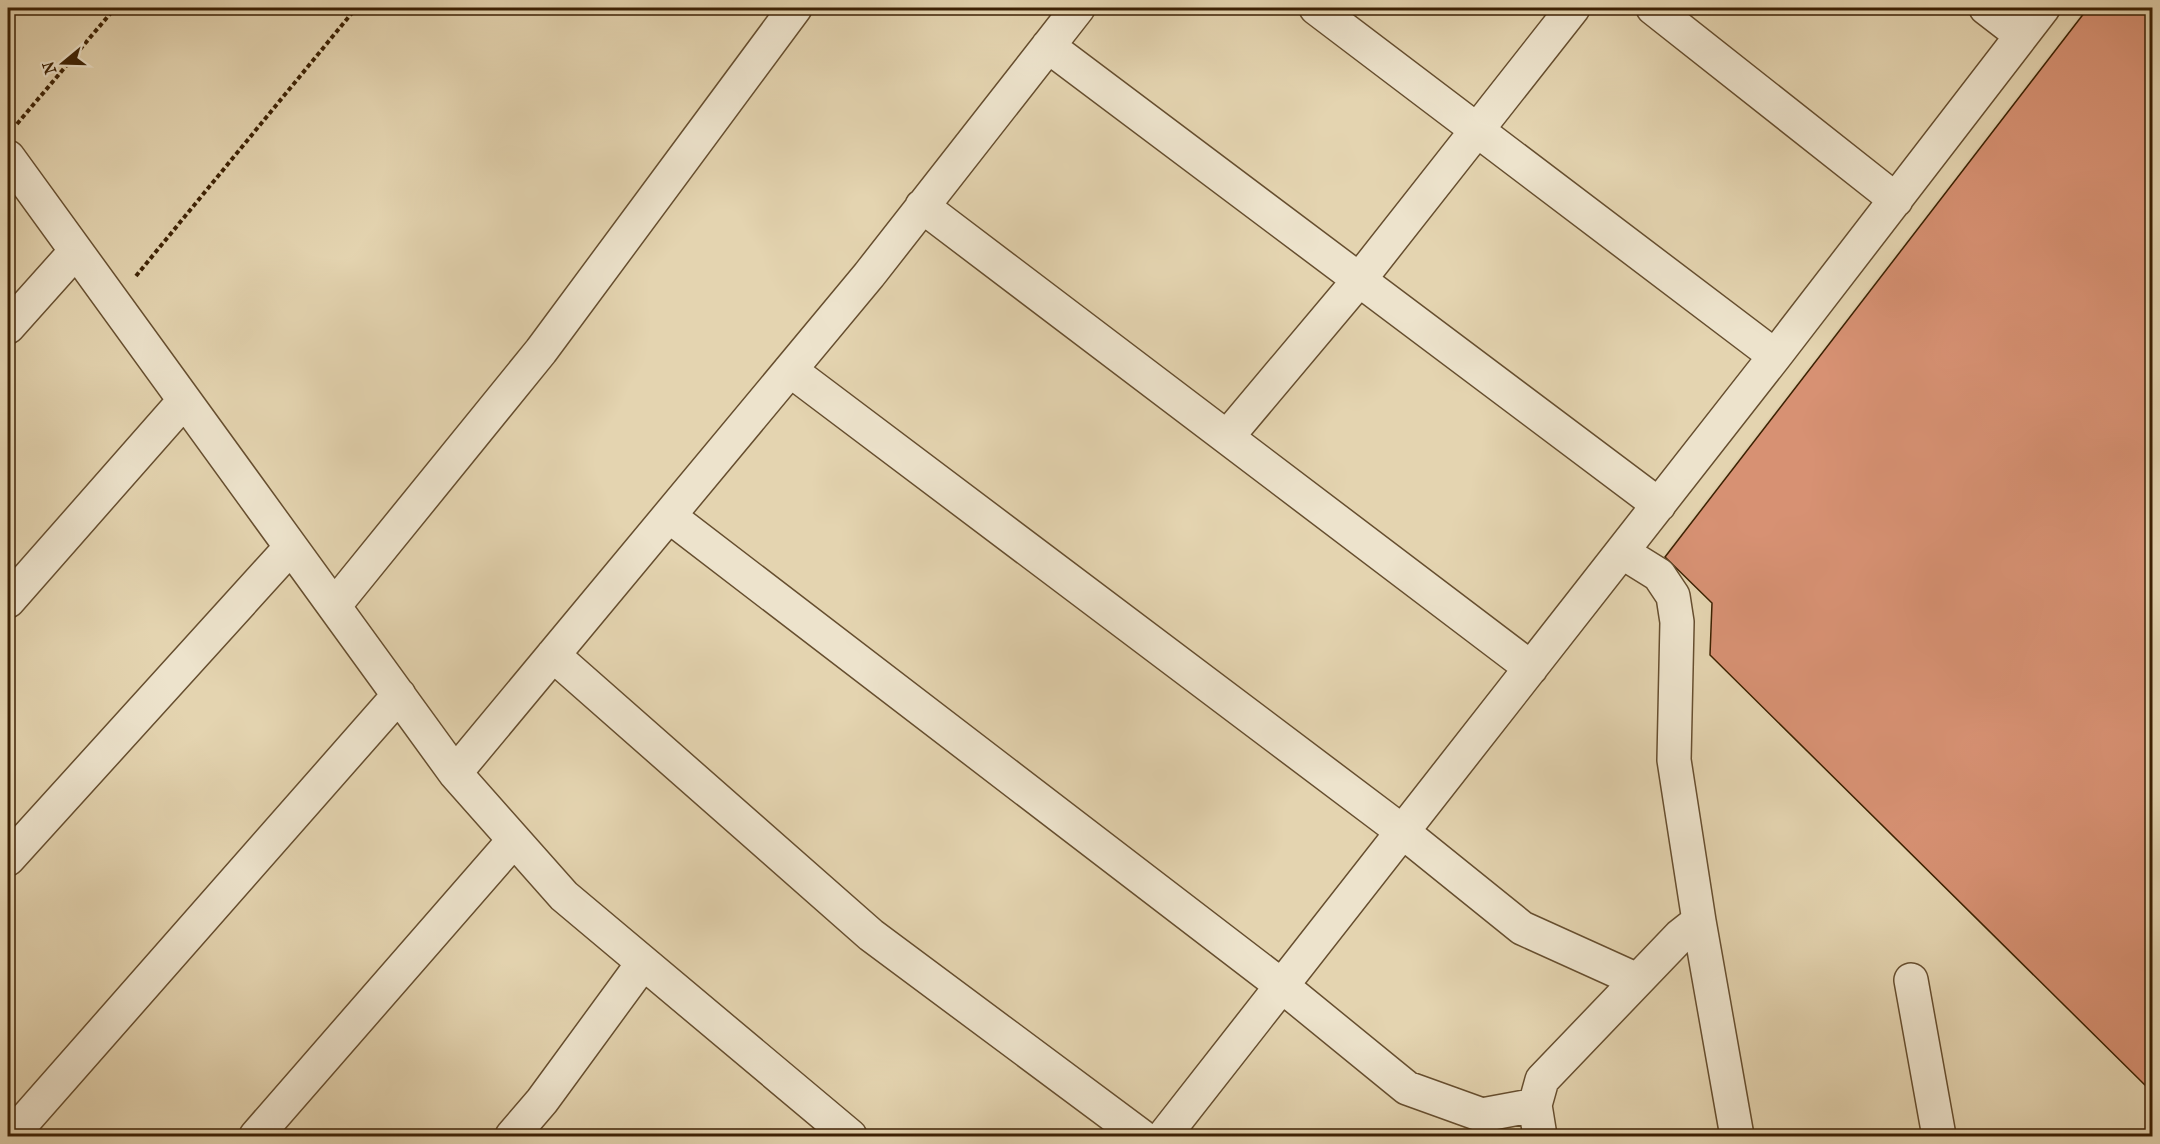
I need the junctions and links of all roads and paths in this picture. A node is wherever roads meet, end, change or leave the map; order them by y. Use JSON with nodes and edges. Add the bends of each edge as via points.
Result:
{"nodes":[{"id":1,"x":115,"y":8,"type":"edge"},
{"id":2,"x":356,"y":8,"type":"edge"},
{"id":3,"x":795,"y":8,"type":"edge"},
{"id":4,"x":1078,"y":8,"type":"edge"},
{"id":5,"x":1316,"y":8,"type":"edge"},
{"id":6,"x":1573,"y":8,"type":"edge"},
{"id":7,"x":1653,"y":8,"type":"edge"},
{"id":8,"x":1986,"y":8,"type":"edge"},
{"id":9,"x":2043,"y":8,"type":"edge"},
{"id":10,"x":2022,"y":35,"type":"junction"},
{"id":11,"x":1048,"y":46,"type":"junction"},
{"id":12,"x":1477,"y":130,"type":"junction"},
{"id":13,"x":11,"y":142,"type":"edge"},
{"id":14,"x":1896,"y":200,"type":"junction"},
{"id":15,"x":922,"y":206,"type":"junction"},
{"id":16,"x":76,"y":251,"type":"junction"},
{"id":17,"x":1359,"y":280,"type":"junction"},
{"id":18,"x":114,"y":303,"type":"junction"},
{"id":19,"x":8,"y":327,"type":"edge"},
{"id":20,"x":1775,"y":356,"type":"junction"},
{"id":21,"x":790,"y":370,"type":"junction"},
{"id":22,"x":184,"y":400,"type":"junction"},
{"id":23,"x":1227,"y":436,"type":"junction"},
{"id":24,"x":1659,"y":505,"type":"junction"},
{"id":25,"x":669,"y":516,"type":"junction"},
{"id":26,"x":291,"y":547,"type":"junction"},
{"id":27,"x":1622,"y":552,"type":"junction"},
{"id":28,"x":8,"y":601,"type":"edge"},
{"id":29,"x":334,"y":606,"type":"junction"},
{"id":30,"x":553,"y":655,"type":"junction"},
{"id":31,"x":1531,"y":668,"type":"junction"},
{"id":32,"x":399,"y":695,"type":"junction"},
{"id":33,"x":455,"y":773,"type":"junction"},
{"id":34,"x":1403,"y":832,"type":"junction"},
{"id":35,"x":514,"y":840,"type":"junction"},
{"id":36,"x":8,"y":859,"type":"edge"},
{"id":37,"x":1699,"y":921,"type":"junction"},
{"id":38,"x":644,"y":963,"type":"junction"},
{"id":39,"x":1637,"y":980,"type":"junction"},
{"id":40,"x":1911,"y":980,"type":"dead end"},
{"id":41,"x":1282,"y":986,"type":"junction"},
{"id":42,"x":1535,"y":1105,"type":"junction"},
{"id":43,"x":1476,"y":1126,"type":"edge"},
{"id":44,"x":18,"y":1134,"type":"edge"},
{"id":45,"x":256,"y":1137,"type":"edge"},
{"id":46,"x":512,"y":1137,"type":"edge"},
{"id":47,"x":850,"y":1137,"type":"edge"},
{"id":48,"x":1141,"y":1137,"type":"edge"},
{"id":49,"x":1164,"y":1137,"type":"edge"},
{"id":50,"x":1540,"y":1137,"type":"edge"},
{"id":51,"x":1737,"y":1137,"type":"edge"},
{"id":52,"x":1939,"y":1137,"type":"edge"}],
"edges":[{"from":1,"to":13,"type":"path"},
{"from":2,"to":18,"type":"path"},
{"from":3,"to":29,"type":"street","via":[[540,351]]},
{"from":4,"to":11,"type":"street"},
{"from":5,"to":12,"type":"street"},
{"from":6,"to":12,"type":"street"},
{"from":7,"to":14,"type":"street"},
{"from":8,"to":10,"type":"street"},
{"from":9,"to":10,"type":"street"},
{"from":10,"to":14,"type":"street"},
{"from":11,"to":15,"type":"street"},
{"from":11,"to":17,"type":"street"},
{"from":12,"to":17,"type":"street"},
{"from":12,"to":20,"type":"street"},
{"from":13,"to":16,"type":"street"},
{"from":14,"to":20,"type":"street"},
{"from":15,"to":21,"type":"street"},
{"from":15,"to":23,"type":"street"},
{"from":16,"to":18,"type":"street"},
{"from":16,"to":19,"type":"street"},
{"from":17,"to":23,"type":"street"},
{"from":17,"to":24,"type":"street"},
{"from":18,"to":22,"type":"street"},
{"from":20,"to":24,"type":"street"},
{"from":21,"to":25,"type":"street"},
{"from":21,"to":34,"type":"street"},
{"from":22,"to":26,"type":"street"},
{"from":22,"to":28,"type":"street"},
{"from":23,"to":31,"type":"street"},
{"from":24,"to":27,"type":"street"},
{"from":25,"to":30,"type":"street"},
{"from":25,"to":41,"type":"street"},
{"from":26,"to":29,"type":"street"},
{"from":26,"to":36,"type":"street"},
{"from":27,"to":31,"type":"street"},
{"from":27,"to":37,"type":"street","via":[[1659,575],[1673,596],[1677,622],[1674,760]]},
{"from":29,"to":32,"type":"street"},
{"from":30,"to":33,"type":"street"},
{"from":30,"to":48,"type":"street","via":[[871,935]]},
{"from":31,"to":34,"type":"street"},
{"from":32,"to":33,"type":"street"},
{"from":32,"to":44,"type":"street"},
{"from":33,"to":35,"type":"street"},
{"from":34,"to":39,"type":"street","via":[[1522,928]]},
{"from":34,"to":41,"type":"street"},
{"from":35,"to":38,"type":"street","via":[[564,896]]},
{"from":35,"to":45,"type":"street"},
{"from":37,"to":39,"type":"street"},
{"from":37,"to":51,"type":"street"},
{"from":38,"to":46,"type":"street"},
{"from":38,"to":47,"type":"street"},
{"from":39,"to":42,"type":"street","via":[[1542,1080]]},
{"from":40,"to":52,"type":"street"},
{"from":41,"to":43,"type":"street","via":[[1407,1088]]},
{"from":41,"to":49,"type":"street"},
{"from":42,"to":43,"type":"street"},
{"from":42,"to":50,"type":"street"}]}
